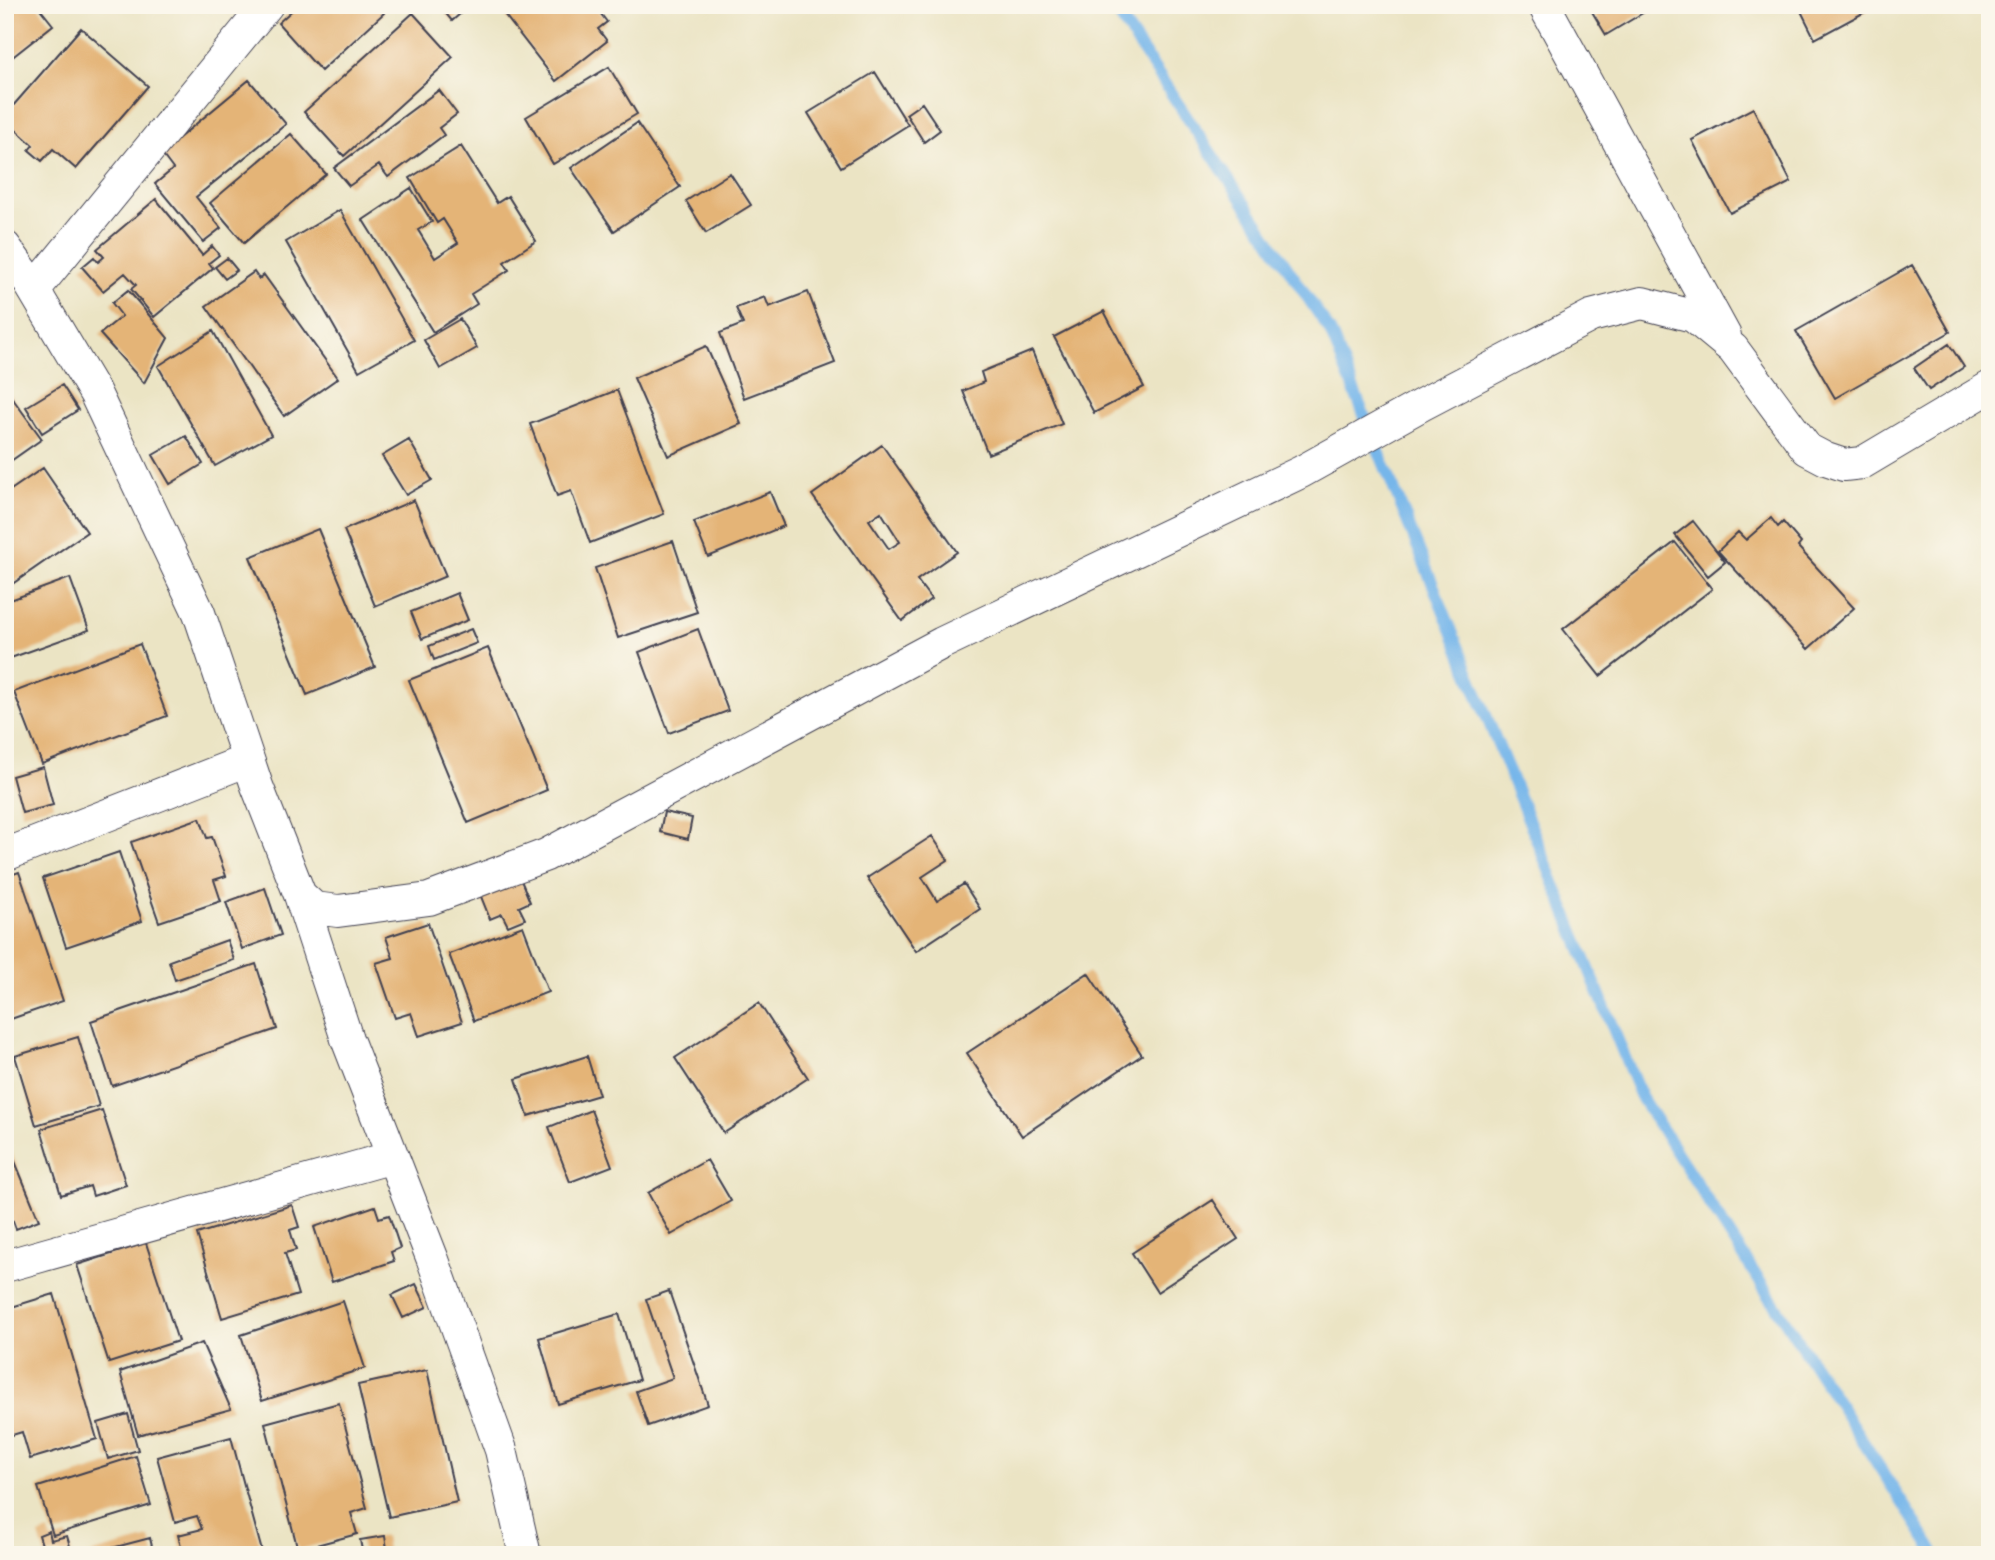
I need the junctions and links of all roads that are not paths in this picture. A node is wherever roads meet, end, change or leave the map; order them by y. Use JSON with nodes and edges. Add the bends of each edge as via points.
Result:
{"nodes":[{"id":1,"x":267,"y":5,"type":"edge"},
{"id":2,"x":1544,"y":5,"type":"edge"},
{"id":3,"x":5,"y":247,"type":"edge"},
{"id":4,"x":34,"y":290,"type":"junction"},
{"id":5,"x":1733,"y":349,"type":"junction"},
{"id":6,"x":1990,"y":387,"type":"edge"},
{"id":7,"x":248,"y":760,"type":"junction"},
{"id":8,"x":5,"y":855,"type":"edge"},
{"id":9,"x":300,"y":895,"type":"junction"},
{"id":10,"x":393,"y":1157,"type":"junction"},
{"id":11,"x":5,"y":1266,"type":"edge"},
{"id":12,"x":525,"y":1555,"type":"edge"}],
"edges":[{"from":1,"to":4,"type":"street"},
{"from":2,"to":5,"type":"street"},
{"from":3,"to":4,"type":"street"},
{"from":4,"to":7,"type":"street","via":[[96,393],[199,613]]},
{"from":5,"to":6,"type":"street","via":[[1807,449],[1844,465],[1862,463]]},
{"from":5,"to":9,"type":"street","via":[[1693,316],[1642,303],[1591,316],[1301,472],[942,643],[546,855],[429,899],[338,911],[314,908]]},
{"from":7,"to":8,"type":"street"},
{"from":7,"to":9,"type":"street"},
{"from":9,"to":10,"type":"street","via":[[347,1038]]},
{"from":10,"to":11,"type":"street"},
{"from":10,"to":12,"type":"street","via":[[501,1450]]}]}
